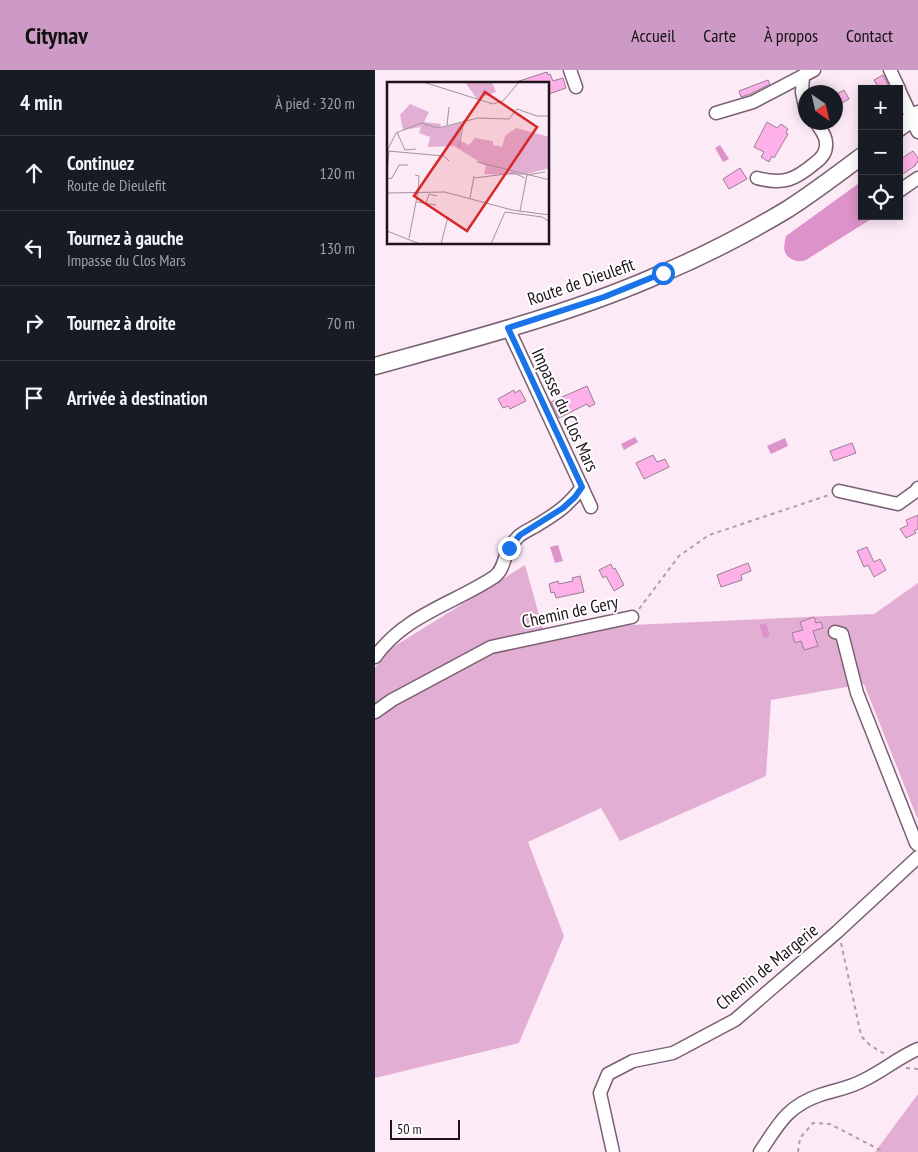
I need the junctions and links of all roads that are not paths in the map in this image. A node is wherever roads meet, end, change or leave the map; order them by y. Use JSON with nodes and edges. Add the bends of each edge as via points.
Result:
{"nodes":[{"id":1,"x":570,"y":70,"type":"edge"},
{"id":2,"x":814,"y":70,"type":"edge"},
{"id":3,"x":892,"y":71,"type":"edge"},
{"id":4,"x":803,"y":76,"type":"junction"},
{"id":5,"x":802,"y":85,"type":"edge"},
{"id":6,"x":897,"y":85,"type":"edge"},
{"id":7,"x":576,"y":86,"type":"dead end"},
{"id":8,"x":903,"y":99,"type":"edge"},
{"id":9,"x":717,"y":113,"type":"dead end"},
{"id":10,"x":912,"y":122,"type":"edge"},
{"id":11,"x":821,"y":130,"type":"edge"},
{"id":12,"x":858,"y":159,"type":"edge"},
{"id":13,"x":757,"y":178,"type":"dead end"},
{"id":14,"x":918,"y":178,"type":"edge"},
{"id":15,"x":903,"y":188,"type":"edge"},
{"id":16,"x":508,"y":328,"type":"junction"},
{"id":17,"x":375,"y":366,"type":"edge"},
{"id":18,"x":582,"y":487,"type":"junction"},
{"id":19,"x":918,"y":488,"type":"edge"},
{"id":20,"x":839,"y":491,"type":"road end"},
{"id":21,"x":591,"y":507,"type":"dead end"},
{"id":22,"x":632,"y":617,"type":"road end"},
{"id":23,"x":835,"y":632,"type":"dead end"},
{"id":24,"x":375,"y":657,"type":"edge"},
{"id":25,"x":375,"y":712,"type":"edge"},
{"id":26,"x":918,"y":845,"type":"edge"},
{"id":27,"x":918,"y":857,"type":"edge"},
{"id":28,"x":918,"y":1049,"type":"edge"},
{"id":29,"x":613,"y":1152,"type":"edge"},
{"id":30,"x":760,"y":1152,"type":"edge"}],
"edges":[{"from":1,"to":7,"type":"street"},
{"from":2,"to":4,"type":"street"},
{"from":3,"to":6,"type":"street"},
{"from":4,"to":5,"type":"street"},
{"from":4,"to":9,"type":"street","via":[[753,102]]},
{"from":8,"to":10,"type":"street"},
{"from":11,"to":13,"type":"street","via":[[826,148],[821,158],[801,175],[769,182]]},
{"from":12,"to":16,"type":"main road","name":"Route de Dieulefit","via":[[788,209],[720,246],[604,297]]},
{"from":14,"to":15,"type":"street"},
{"from":16,"to":17,"type":"main road","name":"Route de Dieulefit"},
{"from":16,"to":18,"type":"street","name":"Impasse du Clos Mars"},
{"from":18,"to":21,"type":"street","name":"Impasse du Clos Mars"},
{"from":18,"to":24,"type":"street","via":[[563,508],[520,535],[509,548],[496,576],[425,613],[403,628]]},
{"from":19,"to":20,"type":"street","via":[[898,504]]},
{"from":22,"to":25,"type":"street","name":"Chemin de Gery","via":[[491,646]]},
{"from":23,"to":26,"type":"street","via":[[842,634],[857,693]]},
{"from":27,"to":29,"type":"street","name":"Chemin de Margerie","via":[[735,1020],[673,1053],[633,1061],[608,1074],[600,1093]]},
{"from":28,"to":30,"type":"street","via":[[863,1081],[799,1104],[781,1121]]}]}
